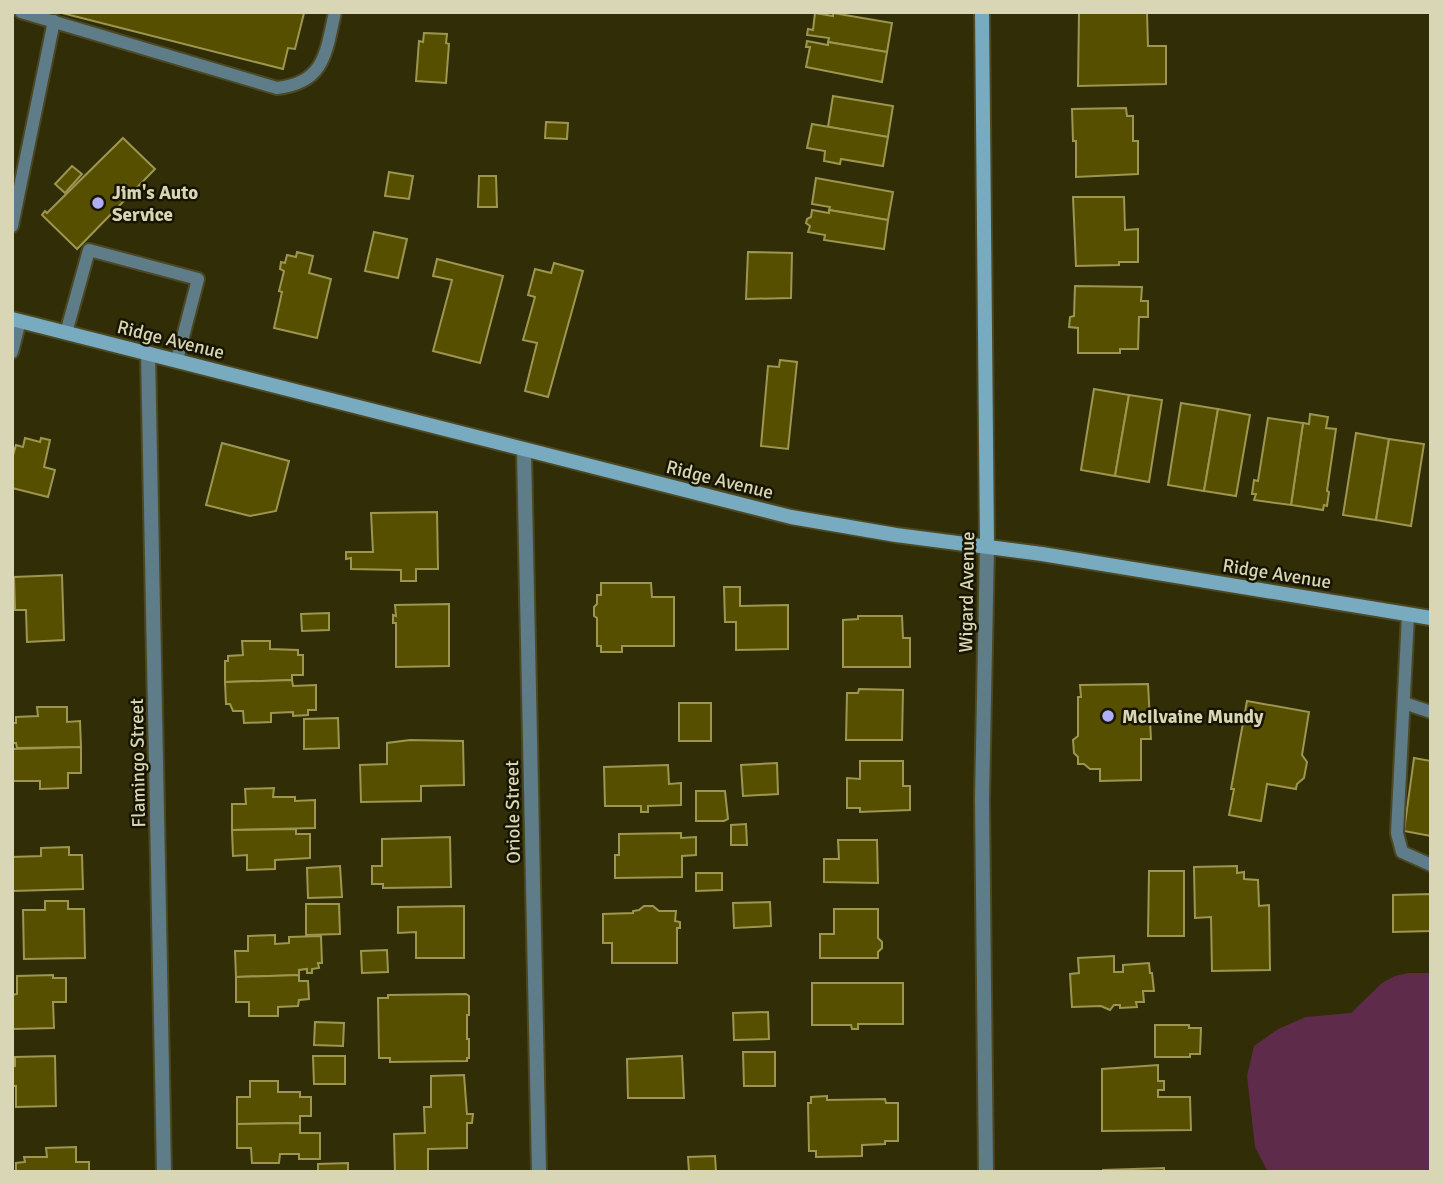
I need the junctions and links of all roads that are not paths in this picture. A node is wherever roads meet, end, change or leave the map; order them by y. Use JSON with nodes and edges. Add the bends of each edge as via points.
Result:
{"nodes":[{"id":1,"x":21,"y":12,"type":"edge"},
{"id":2,"x":335,"y":12,"type":"edge"},
{"id":3,"x":982,"y":12,"type":"edge"},
{"id":4,"x":54,"y":21,"type":"junction"},
{"id":5,"x":12,"y":226,"type":"edge"},
{"id":6,"x":16,"y":320,"type":"edge"},
{"id":7,"x":66,"y":333,"type":"junction"},
{"id":8,"x":12,"y":352,"type":"edge"},
{"id":9,"x":148,"y":353,"type":"junction"},
{"id":10,"x":177,"y":360,"type":"junction"},
{"id":11,"x":524,"y":451,"type":"junction"},
{"id":12,"x":987,"y":546,"type":"junction"},
{"id":13,"x":1408,"y":615,"type":"junction"},
{"id":14,"x":1431,"y":618,"type":"edge"},
{"id":15,"x":1404,"y":703,"type":"junction"},
{"id":16,"x":1431,"y":712,"type":"edge"},
{"id":17,"x":1431,"y":865,"type":"edge"},
{"id":18,"x":164,"y":1172,"type":"edge"},
{"id":19,"x":539,"y":1172,"type":"edge"},
{"id":20,"x":986,"y":1172,"type":"edge"}],
"edges":[{"from":1,"to":4,"type":"lane"},
{"from":2,"to":4,"type":"lane","via":[[317,70],[292,87],[277,88]]},
{"from":3,"to":12,"type":"main road","name":"Wigard Avenue"},
{"from":4,"to":5,"type":"lane"},
{"from":6,"to":7,"type":"main road","name":"Ridge Avenue"},
{"from":6,"to":8,"type":"lane"},
{"from":7,"to":9,"type":"main road","name":"Ridge Avenue"},
{"from":7,"to":10,"type":"lane","via":[[89,250],[198,279]]},
{"from":9,"to":10,"type":"main road","name":"Ridge Avenue"},
{"from":9,"to":18,"type":"street","name":"Flamingo Street"},
{"from":10,"to":11,"type":"main road","name":"Ridge Avenue"},
{"from":11,"to":12,"type":"main road","name":"Ridge Avenue","via":[[792,517]]},
{"from":11,"to":19,"type":"street","name":"Oriole Street"},
{"from":12,"to":13,"type":"main road","name":"Ridge Avenue"},
{"from":12,"to":20,"type":"street","name":"Wigard Avenue","via":[[982,800]]},
{"from":13,"to":14,"type":"main road","name":"Ridge Avenue"},
{"from":13,"to":15,"type":"lane"},
{"from":15,"to":16,"type":"lane"},
{"from":15,"to":17,"type":"lane","via":[[1396,833],[1402,852]]}]}
